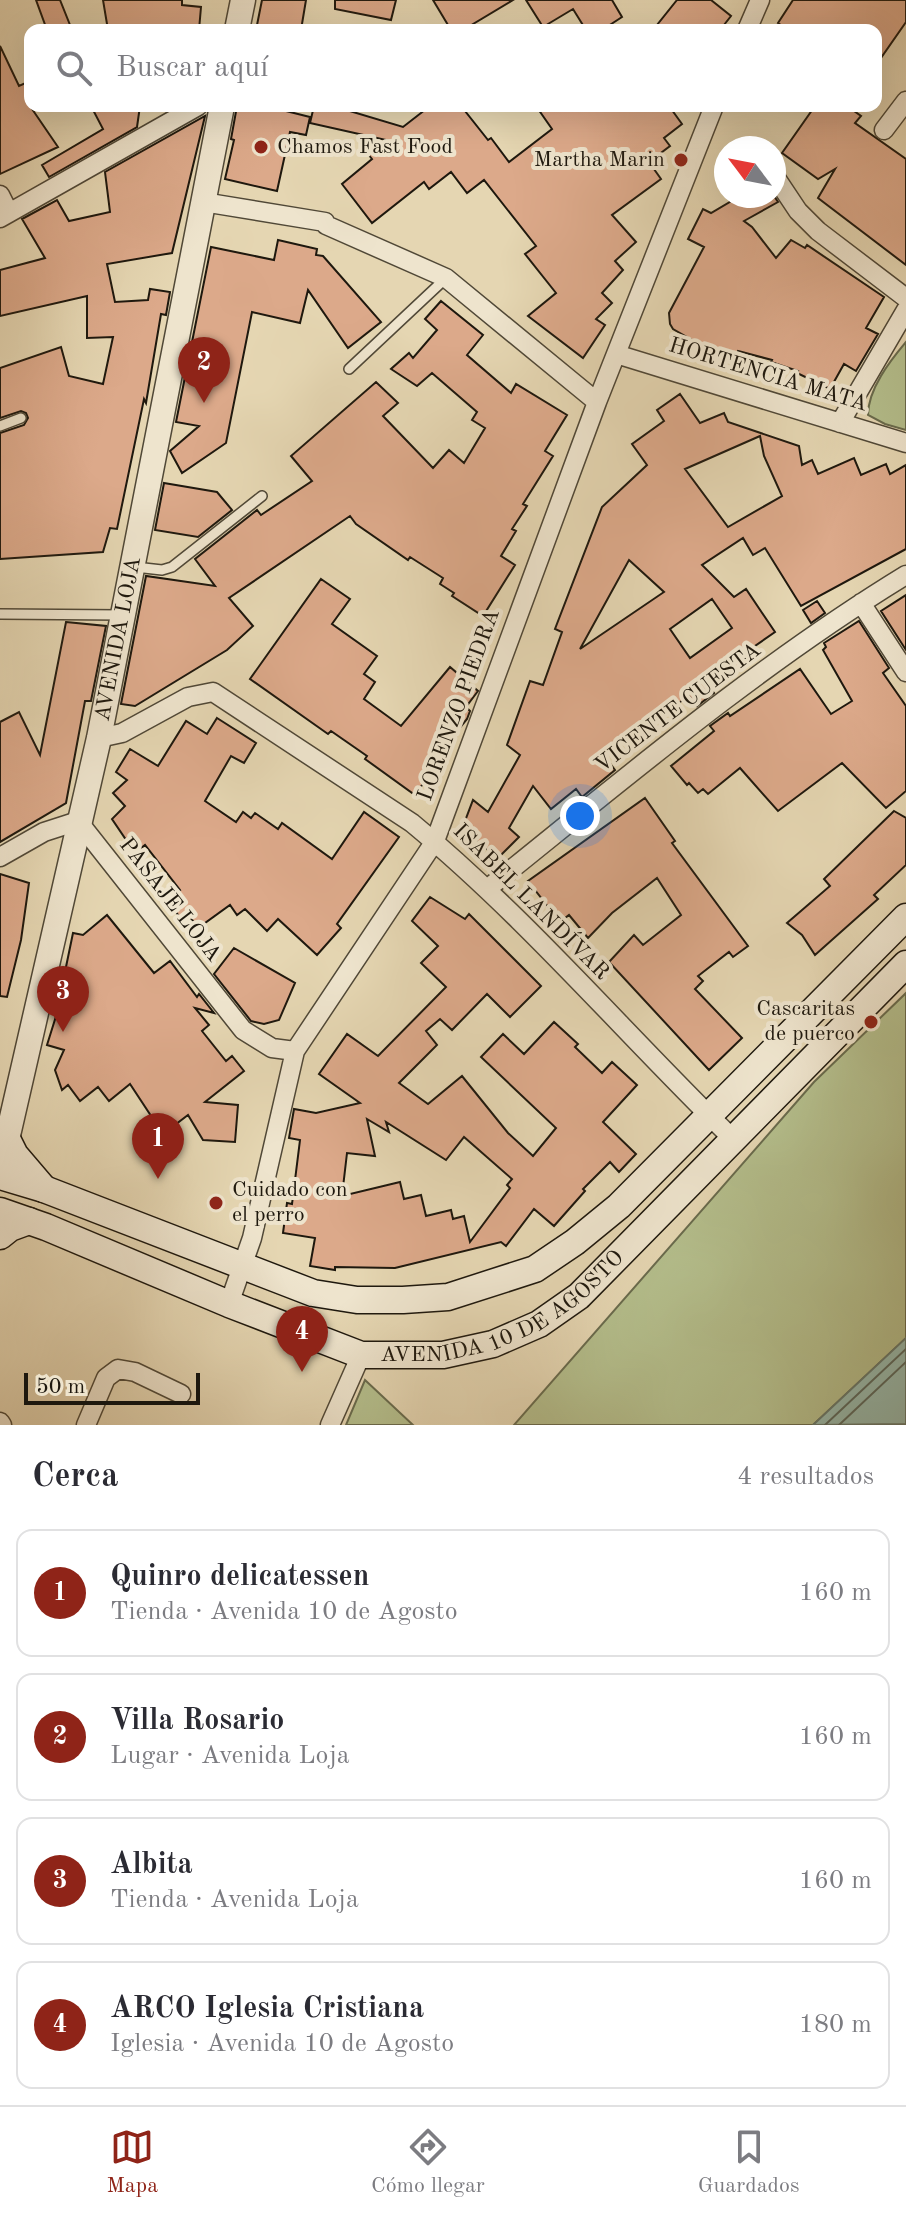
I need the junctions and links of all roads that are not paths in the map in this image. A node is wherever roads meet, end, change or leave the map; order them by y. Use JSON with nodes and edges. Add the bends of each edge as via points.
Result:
{"nodes":[{"id":1,"x":243,"y":0,"type":"edge"},
{"id":2,"x":760,"y":0,"type":"edge"},
{"id":3,"x":238,"y":24,"type":"edge"},
{"id":4,"x":750,"y":24,"type":"edge"},
{"id":5,"x":906,"y":101,"type":"edge"},
{"id":6,"x":187,"y":112,"type":"edge"},
{"id":7,"x":221,"y":112,"type":"edge"},
{"id":8,"x":712,"y":112,"type":"edge"},
{"id":9,"x":884,"y":130,"type":"dead end"},
{"id":10,"x":786,"y":193,"type":"edge"},
{"id":11,"x":0,"y":195,"type":"edge"},
{"id":12,"x":203,"y":202,"type":"junction"},
{"id":13,"x":5,"y":215,"type":"edge"},
{"id":14,"x":446,"y":278,"type":"junction"},
{"id":15,"x":906,"y":298,"type":"edge"},
{"id":16,"x":906,"y":310,"type":"edge"},
{"id":17,"x":616,"y":354,"type":"junction"},
{"id":18,"x":349,"y":369,"type":"dead end"},
{"id":19,"x":597,"y":402,"type":"junction"},
{"id":20,"x":21,"y":418,"type":"dead end"},
{"id":21,"x":840,"y":423,"type":"junction"},
{"id":22,"x":0,"y":426,"type":"edge"},
{"id":23,"x":906,"y":443,"type":"edge"},
{"id":24,"x":262,"y":496,"type":"dead end"},
{"id":25,"x":131,"y":567,"type":"junction"},
{"id":26,"x":906,"y":575,"type":"edge"},
{"id":27,"x":861,"y":603,"type":"junction"},
{"id":28,"x":0,"y":614,"type":"edge"},
{"id":29,"x":121,"y":615,"type":"junction"},
{"id":30,"x":906,"y":672,"type":"edge"},
{"id":31,"x":99,"y":738,"type":"junction"},
{"id":32,"x":78,"y":821,"type":"junction"},
{"id":33,"x":435,"y":841,"type":"junction"},
{"id":34,"x":0,"y":857,"type":"edge"},
{"id":35,"x":487,"y":889,"type":"junction"},
{"id":36,"x":906,"y":917,"type":"edge"},
{"id":37,"x":906,"y":964,"type":"edge"},
{"id":38,"x":295,"y":1051,"type":"junction"},
{"id":39,"x":709,"y":1116,"type":"junction"},
{"id":40,"x":7,"y":1139,"type":"junction"},
{"id":41,"x":733,"y":1139,"type":"junction"},
{"id":42,"x":0,"y":1170,"type":"edge"},
{"id":43,"x":0,"y":1176,"type":"edge"},
{"id":44,"x":44,"y":1189,"type":"junction"},
{"id":45,"x":0,"y":1211,"type":"edge"},
{"id":46,"x":29,"y":1221,"type":"junction"},
{"id":47,"x":0,"y":1236,"type":"edge"},
{"id":48,"x":242,"y":1268,"type":"junction"},
{"id":49,"x":229,"y":1304,"type":"junction"},
{"id":50,"x":361,"y":1355,"type":"junction"},
{"id":51,"x":181,"y":1394,"type":"dead end"},
{"id":52,"x":86,"y":1425,"type":"edge"},
{"id":53,"x":330,"y":1425,"type":"edge"}],
"edges":[{"from":1,"to":3,"type":"street"},
{"from":2,"to":4,"type":"street"},
{"from":5,"to":9,"type":"street"},
{"from":6,"to":13,"type":"street"},
{"from":7,"to":12,"type":"street","name":"AVENIDA LOJA"},
{"from":8,"to":17,"type":"street","name":"LORENZO PIEDRA"},
{"from":10,"to":15,"type":"street","via":[[818,231]]},
{"from":11,"to":13,"type":"street"},
{"from":12,"to":14,"type":"street","via":[[325,222]]},
{"from":12,"to":25,"type":"street","name":"AVENIDA LOJA"},
{"from":14,"to":18,"type":"lane"},
{"from":14,"to":19,"type":"street"},
{"from":16,"to":21,"type":"street"},
{"from":17,"to":19,"type":"street","name":"LORENZO PIEDRA"},
{"from":17,"to":21,"type":"street","name":"HORTENCIA MATA"},
{"from":19,"to":33,"type":"street","name":"LORENZO PIEDRA"},
{"from":20,"to":22,"type":"lane"},
{"from":21,"to":23,"type":"street","name":"HORTENCIA MATA"},
{"from":24,"to":25,"type":"lane","via":[[172,567]]},
{"from":25,"to":29,"type":"street","name":"AVENIDA LOJA"},
{"from":26,"to":27,"type":"street","name":"VICENTE CUESTA"},
{"from":27,"to":30,"type":"street"},
{"from":27,"to":35,"type":"street","name":"VICENTE CUESTA","via":[[714,708]]},
{"from":28,"to":29,"type":"lane"},
{"from":29,"to":31,"type":"street","name":"AVENIDA LOJA"},
{"from":31,"to":32,"type":"street","name":"AVENIDA LOJA"},
{"from":31,"to":33,"type":"street","name":"ISABEL LANDÍVAR","via":[[122,733],[188,697],[213,692]]},
{"from":32,"to":34,"type":"street","via":[[44,832]]},
{"from":32,"to":38,"type":"street","name":"PASAJE LOJA","via":[[243,1030],[272,1048]]},
{"from":32,"to":40,"type":"street","name":"AVENIDA LOJA"},
{"from":33,"to":35,"type":"street","name":"ISABEL LANDÍVAR"},
{"from":33,"to":38,"type":"street","name":"LORENZO PIEDRA"},
{"from":35,"to":39,"type":"street","name":"ISABEL LANDÍVAR"},
{"from":36,"to":39,"type":"main road","name":"AVENIDA 10 DE AGOSTO"},
{"from":37,"to":41,"type":"main road","name":"AVENIDA 10 DE AGOSTO"},
{"from":38,"to":48,"type":"street","name":"LORENZO PIEDRA"},
{"from":39,"to":41,"type":"street","name":"ISABEL LANDÍVAR"},
{"from":39,"to":48,"type":"main road","name":"AVENIDA 10 DE AGOSTO","via":[[575,1242],[535,1269],[493,1283],[448,1297],[357,1300],[313,1293]]},
{"from":40,"to":42,"type":"street","name":"AVENIDA LOJA"},
{"from":40,"to":44,"type":"main road"},
{"from":41,"to":50,"type":"main road","name":"AVENIDA 10 DE AGOSTO","via":[[579,1296],[539,1324],[493,1344],[443,1355]]},
{"from":43,"to":44,"type":"main road","name":"AVENIDA 10 DE AGOSTO"},
{"from":44,"to":48,"type":"main road","name":"AVENIDA 10 DE AGOSTO"},
{"from":45,"to":46,"type":"main road","name":"AVENIDA 10 DE AGOSTO"},
{"from":46,"to":47,"type":"main road"},
{"from":46,"to":49,"type":"main road","name":"AVENIDA 10 DE AGOSTO"},
{"from":48,"to":49,"type":"street","name":"LORENZO PIEDRA"},
{"from":49,"to":50,"type":"main road","name":"AVENIDA 10 DE AGOSTO"},
{"from":50,"to":53,"type":"street"},
{"from":51,"to":52,"type":"street","via":[[118,1369],[106,1378]]}]}
